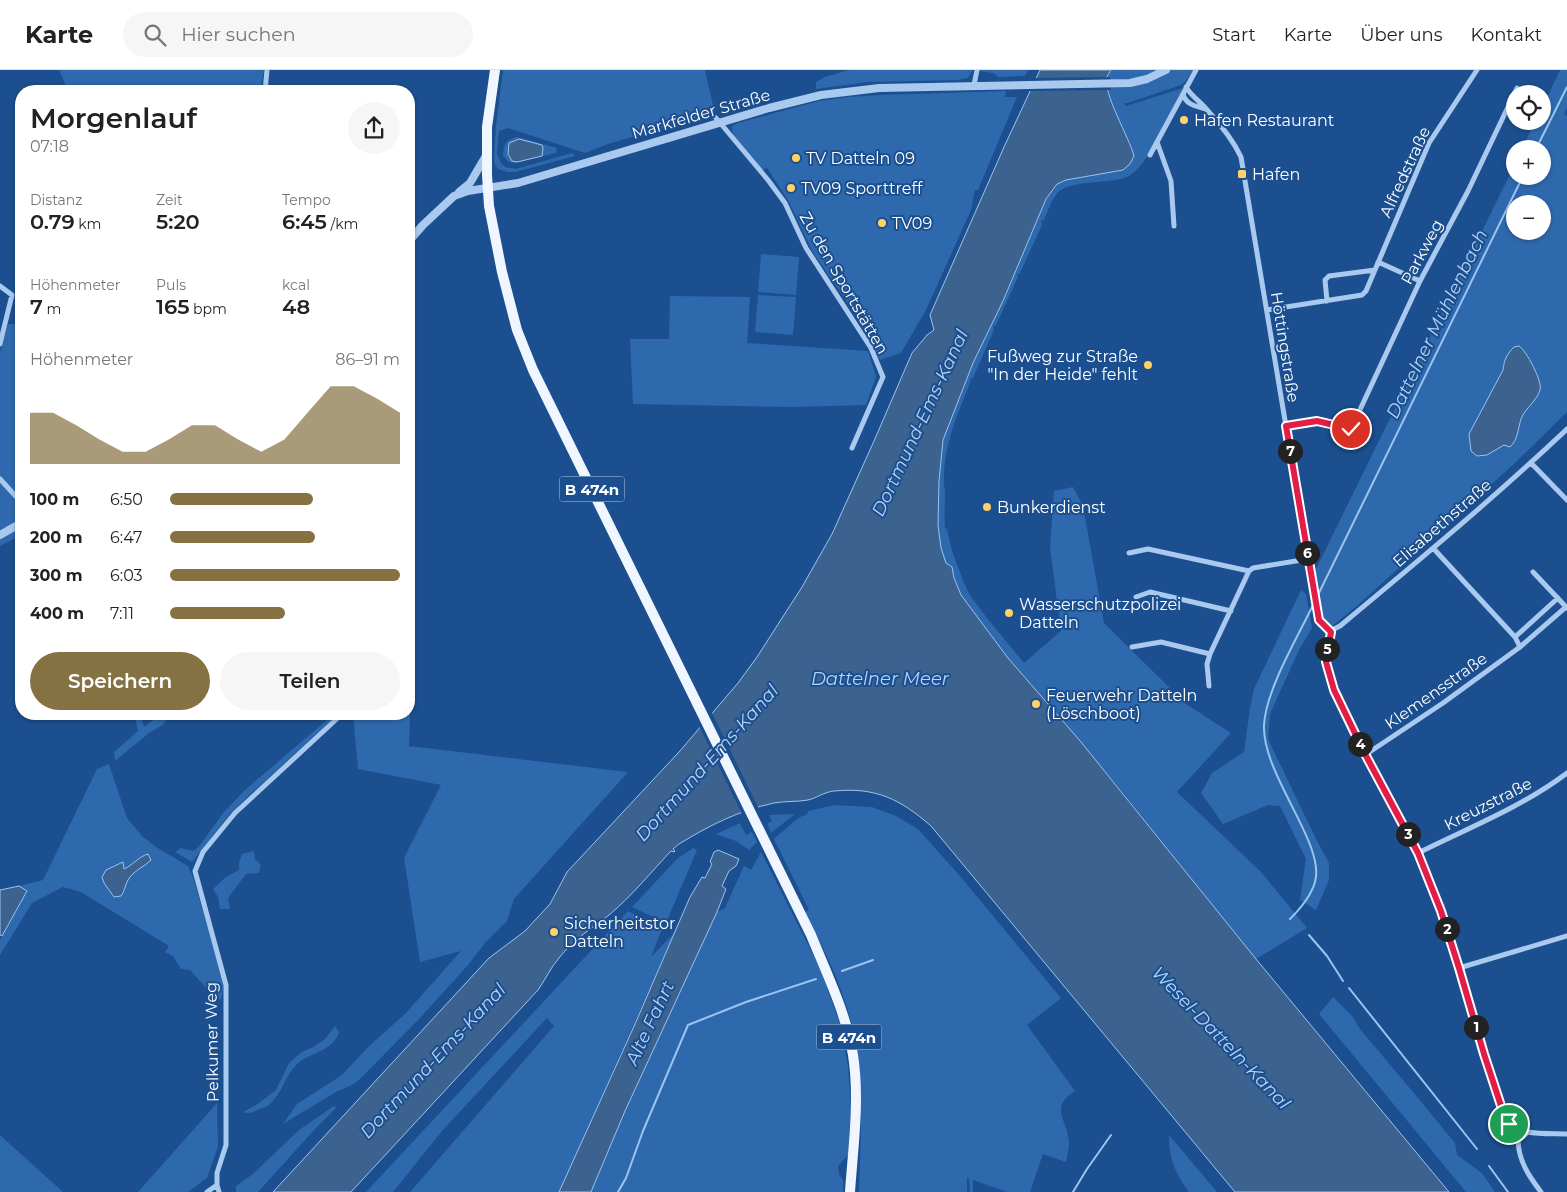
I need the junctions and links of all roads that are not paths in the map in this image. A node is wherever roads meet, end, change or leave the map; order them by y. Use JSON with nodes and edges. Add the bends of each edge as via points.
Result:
{"nodes":[{"id":1,"x":267,"y":70,"type":"edge"},
{"id":2,"x":495,"y":70,"type":"edge"},
{"id":3,"x":977,"y":70,"type":"edge"},
{"id":4,"x":1166,"y":70,"type":"edge"},
{"id":5,"x":1196,"y":70,"type":"edge"},
{"id":6,"x":1477,"y":70,"type":"edge"},
{"id":7,"x":265,"y":85,"type":"edge"},
{"id":8,"x":974,"y":85,"type":"junction"},
{"id":9,"x":1186,"y":87,"type":"junction"},
{"id":10,"x":1183,"y":94,"type":"junction"},
{"id":11,"x":1207,"y":109,"type":"junction"},
{"id":12,"x":1506,"y":111,"type":"edge"},
{"id":13,"x":717,"y":121,"type":"junction"},
{"id":14,"x":1157,"y":142,"type":"junction"},
{"id":15,"x":487,"y":154,"type":"junction"},
{"id":16,"x":1150,"y":155,"type":"dead end"},
{"id":17,"x":487,"y":189,"type":"junction"},
{"id":18,"x":454,"y":196,"type":"junction"},
{"id":19,"x":1174,"y":226,"type":"dead end"},
{"id":20,"x":415,"y":235,"type":"edge"},
{"id":21,"x":1378,"y":262,"type":"junction"},
{"id":22,"x":1375,"y":270,"type":"junction"},
{"id":23,"x":1420,"y":280,"type":"junction"},
{"id":24,"x":0,"y":286,"type":"edge"},
{"id":25,"x":1327,"y":301,"type":"junction"},
{"id":26,"x":1266,"y":310,"type":"junction"},
{"id":27,"x":0,"y":344,"type":"edge"},
{"id":28,"x":1286,"y":426,"type":"junction"},
{"id":29,"x":1567,"y":429,"type":"edge"},
{"id":30,"x":852,"y":448,"type":"dead end"},
{"id":31,"x":1531,"y":463,"type":"junction"},
{"id":32,"x":0,"y":479,"type":"edge"},
{"id":33,"x":15,"y":495,"type":"edge"},
{"id":34,"x":1567,"y":500,"type":"edge"},
{"id":35,"x":15,"y":526,"type":"edge"},
{"id":36,"x":0,"y":534,"type":"edge"},
{"id":37,"x":1433,"y":548,"type":"junction"},
{"id":38,"x":1129,"y":553,"type":"dead end"},
{"id":39,"x":1308,"y":559,"type":"junction"},
{"id":40,"x":1249,"y":571,"type":"junction"},
{"id":41,"x":1533,"y":572,"type":"dead end"},
{"id":42,"x":1136,"y":597,"type":"dead end"},
{"id":43,"x":1558,"y":598,"type":"junction"},
{"id":44,"x":1566,"y":608,"type":"edge"},
{"id":45,"x":1231,"y":611,"type":"junction"},
{"id":46,"x":1330,"y":631,"type":"junction"},
{"id":47,"x":1515,"y":637,"type":"junction"},
{"id":48,"x":1132,"y":647,"type":"dead end"},
{"id":49,"x":1520,"y":647,"type":"junction"},
{"id":50,"x":1210,"y":654,"type":"junction"},
{"id":51,"x":1209,"y":686,"type":"dead end"},
{"id":52,"x":336,"y":720,"type":"edge"},
{"id":53,"x":1365,"y":754,"type":"junction"},
{"id":54,"x":1567,"y":774,"type":"edge"},
{"id":55,"x":1418,"y":853,"type":"junction"},
{"id":56,"x":1567,"y":936,"type":"edge"},
{"id":57,"x":1459,"y":968,"type":"junction"},
{"id":58,"x":1528,"y":1132,"type":"junction"},
{"id":59,"x":1567,"y":1134,"type":"edge"},
{"id":60,"x":217,"y":1186,"type":"junction"},
{"id":61,"x":207,"y":1192,"type":"edge"},
{"id":62,"x":219,"y":1192,"type":"edge"},
{"id":63,"x":850,"y":1192,"type":"edge"},
{"id":64,"x":1541,"y":1192,"type":"edge"}],
"edges":[{"from":1,"to":7,"type":"street"},
{"from":2,"to":15,"type":"main road","number":"B 474n"},
{"from":3,"to":8,"type":"street"},
{"from":4,"to":8,"type":"street","name":"Markfelder Straße","via":[[1148,79],[1114,84]]},
{"from":5,"to":9,"type":"street"},
{"from":6,"to":21,"type":"street","name":"Alfredstraße","via":[[1429,143]]},
{"from":8,"to":13,"type":"street","name":"Markfelder Straße","via":[[844,91]]},
{"from":9,"to":10,"type":"street"},
{"from":9,"to":11,"type":"street","name":"Höttingstraße"},
{"from":10,"to":11,"type":"street","name":"Höttingstraße","via":[[1189,104]]},
{"from":10,"to":14,"type":"street"},
{"from":11,"to":26,"type":"street","name":"Höttingstraße","via":[[1234,142],[1241,157]]},
{"from":12,"to":23,"type":"street","name":"Parkweg"},
{"from":13,"to":17,"type":"street","name":"Markfelder Straße","via":[[518,183]]},
{"from":13,"to":30,"type":"street","name":"Zu den Sportstätten","via":[[785,204],[806,248],[877,362],[883,377]]},
{"from":14,"to":16,"type":"street"},
{"from":14,"to":19,"type":"street","via":[[1171,181]]},
{"from":15,"to":17,"type":"main road","number":"B 474n"},
{"from":15,"to":18,"type":"street","via":[[470,183]]},
{"from":17,"to":18,"type":"street","name":"Markfelder Straße"},
{"from":17,"to":63,"type":"main road","number":"B 474n","via":[[502,272],[517,330],[533,370],[811,936],[838,998],[856,1076]]},
{"from":18,"to":20,"type":"street"},
{"from":21,"to":22,"type":"street","name":"Alfredstraße"},
{"from":21,"to":23,"type":"street"},
{"from":22,"to":25,"type":"street","name":"Alfredstraße","via":[[1362,295]]},
{"from":22,"to":25,"type":"street","via":[[1329,276],[1325,280]]},
{"from":23,"to":28,"type":"street","name":"Parkweg","via":[[1351,429],[1317,421]]},
{"from":24,"to":27,"type":"street","via":[[12,295]]},
{"from":25,"to":26,"type":"street","name":"Alfredstraße"},
{"from":26,"to":28,"type":"street","name":"Höttingstraße"},
{"from":28,"to":39,"type":"street","name":"Höttingstraße"},
{"from":29,"to":31,"type":"street","name":"Elisabethstraße"},
{"from":31,"to":34,"type":"street"},
{"from":31,"to":37,"type":"street","name":"Elisabethstraße"},
{"from":32,"to":33,"type":"street"},
{"from":35,"to":36,"type":"street"},
{"from":37,"to":46,"type":"street","name":"Elisabethstraße"},
{"from":37,"to":47,"type":"street"},
{"from":38,"to":40,"type":"street","via":[[1148,549]]},
{"from":39,"to":40,"type":"street"},
{"from":39,"to":46,"type":"street","name":"Höttingstraße","via":[[1319,620]]},
{"from":40,"to":45,"type":"street"},
{"from":41,"to":43,"type":"street"},
{"from":42,"to":45,"type":"street","via":[[1150,592]]},
{"from":43,"to":44,"type":"street"},
{"from":43,"to":47,"type":"street"},
{"from":44,"to":49,"type":"street","name":"Klemensstraße"},
{"from":45,"to":50,"type":"street"},
{"from":46,"to":53,"type":"street","via":[[1327,669]]},
{"from":47,"to":49,"type":"street"},
{"from":48,"to":50,"type":"street","via":[[1161,642]]},
{"from":49,"to":53,"type":"street","name":"Klemensstraße","via":[[1443,704]]},
{"from":50,"to":51,"type":"street","via":[[1207,664]]},
{"from":52,"to":60,"type":"street","name":"Pelkumer Weg","via":[[235,813],[203,852],[195,871],[226,985],[226,1145],[217,1173]]},
{"from":53,"to":55,"type":"street"},
{"from":54,"to":55,"type":"street","name":"Kreuzstraße","via":[[1552,785]]},
{"from":55,"to":57,"type":"street"},
{"from":56,"to":57,"type":"street"},
{"from":57,"to":58,"type":"street","via":[[1505,1118],[1518,1130]]},
{"from":58,"to":59,"type":"street"},
{"from":58,"to":64,"type":"street","via":[[1518,1141],[1519,1152],[1526,1171]]},
{"from":60,"to":61,"type":"street"},
{"from":60,"to":62,"type":"street","name":"Pelkumer Weg"}]}
